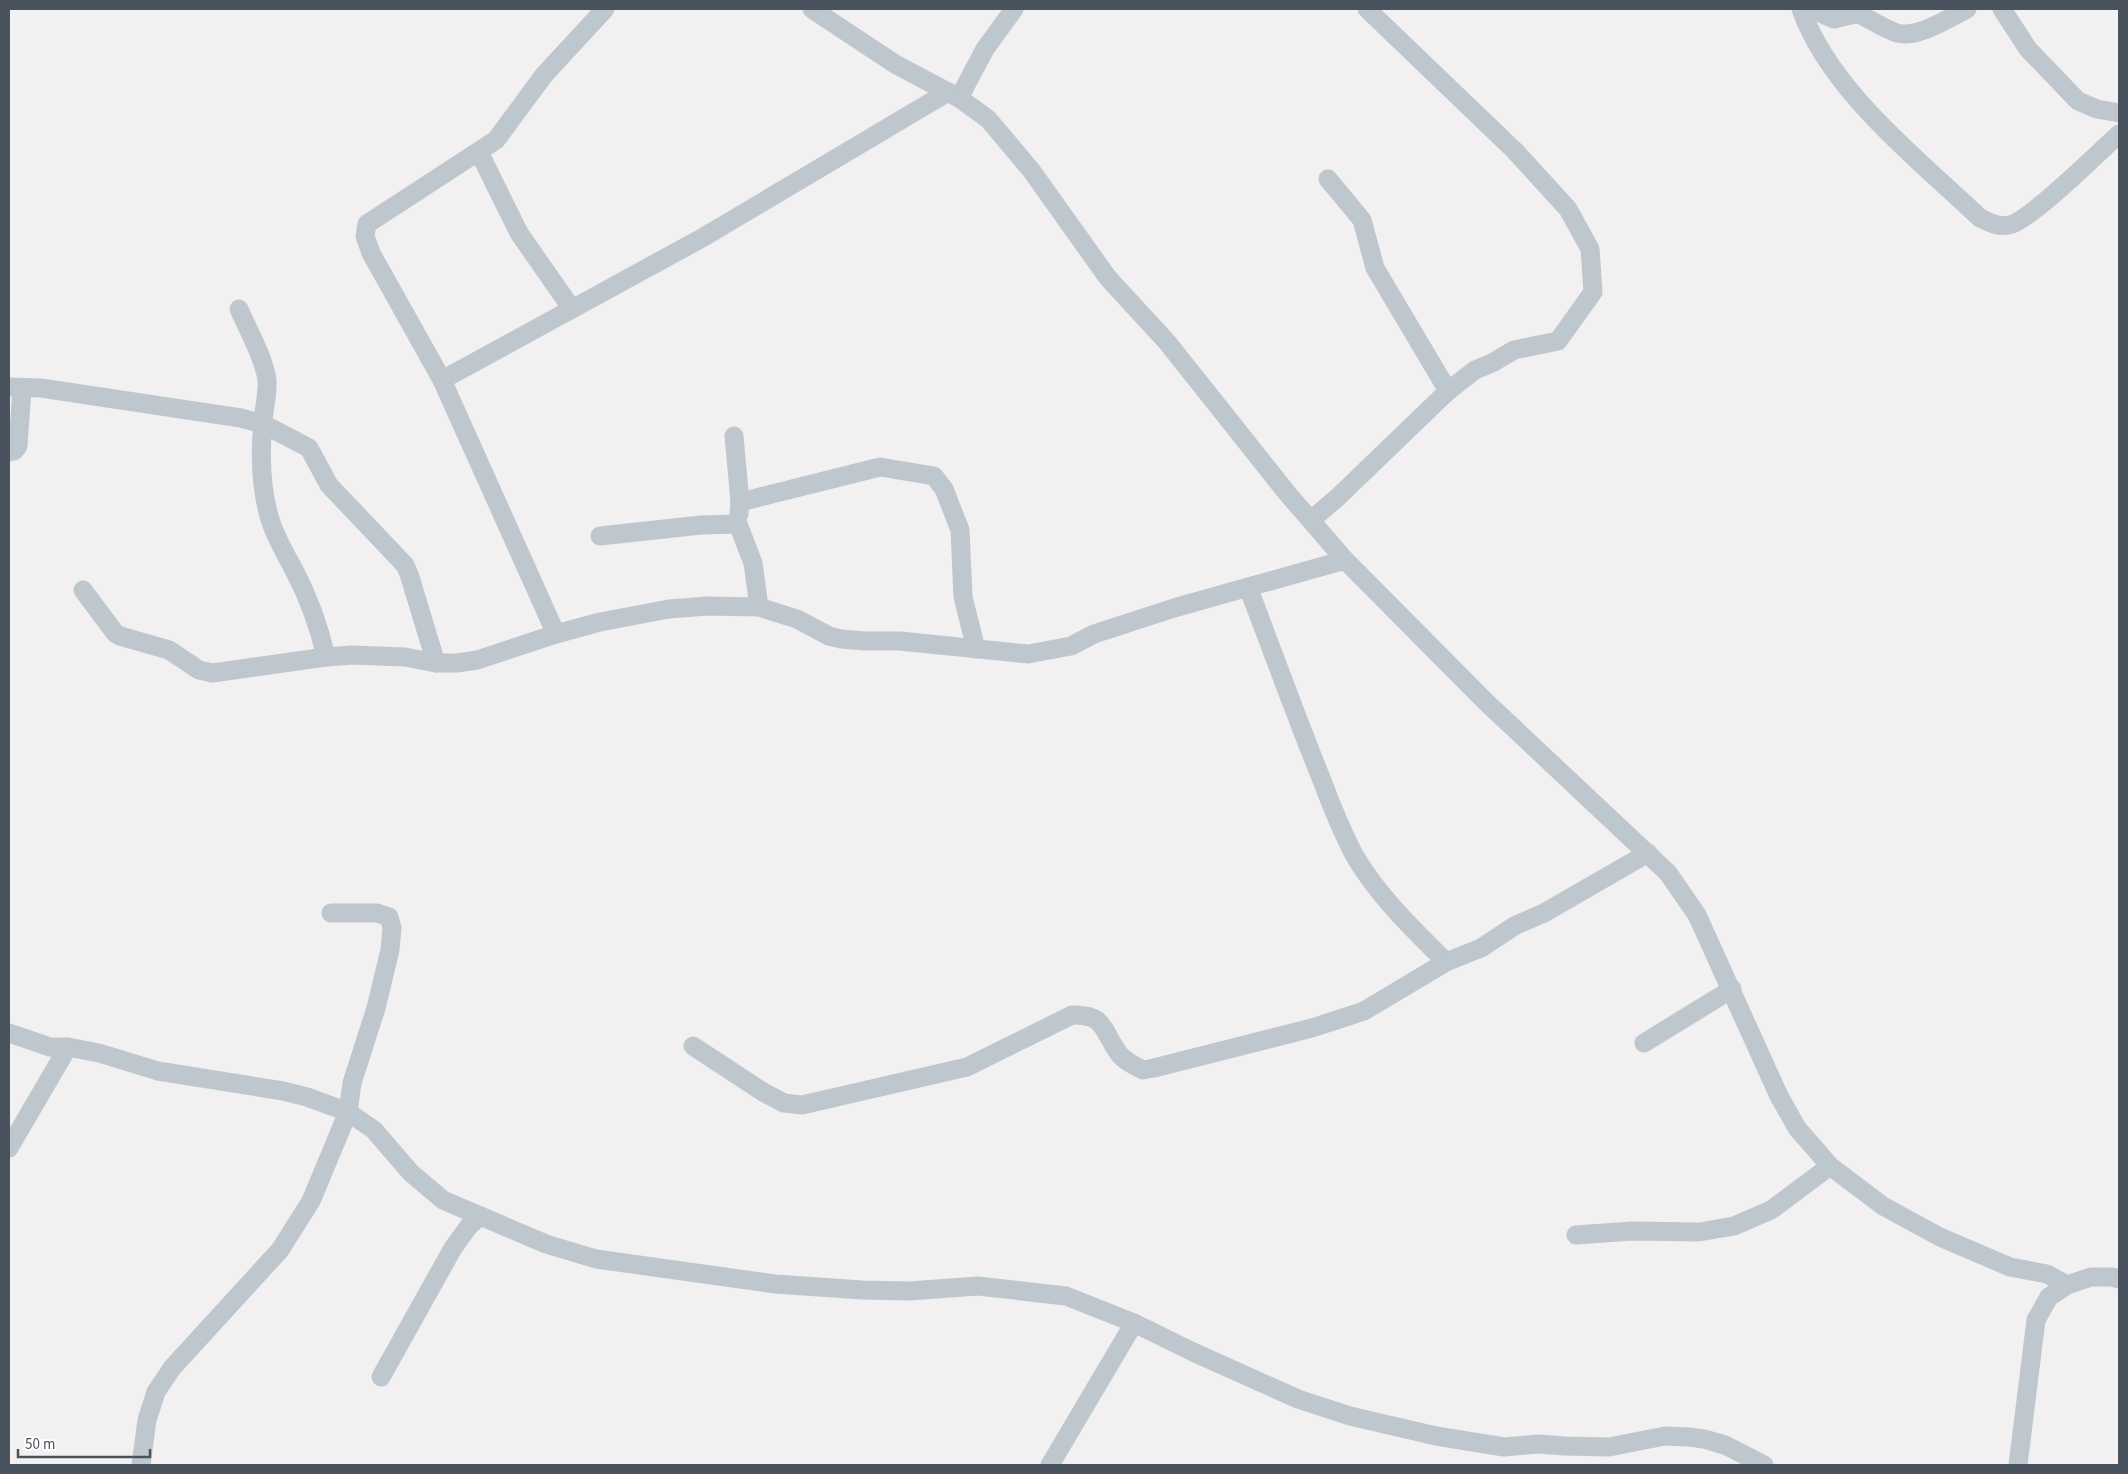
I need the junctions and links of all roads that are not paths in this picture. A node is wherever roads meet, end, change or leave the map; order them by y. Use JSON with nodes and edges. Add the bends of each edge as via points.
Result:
{"nodes":[{"id":1,"x":605,"y":9,"type":"edge"},
{"id":2,"x":812,"y":9,"type":"edge"},
{"id":3,"x":1014,"y":9,"type":"edge"},
{"id":4,"x":1367,"y":9,"type":"edge"},
{"id":5,"x":1801,"y":9,"type":"edge"},
{"id":6,"x":1811,"y":9,"type":"edge"},
{"id":7,"x":1967,"y":9,"type":"edge"},
{"id":8,"x":2002,"y":9,"type":"edge"},
{"id":9,"x":954,"y":95,"type":"junction"},
{"id":10,"x":2119,"y":113,"type":"edge"},
{"id":11,"x":2119,"y":134,"type":"edge"},
{"id":12,"x":479,"y":152,"type":"junction"},
{"id":13,"x":1328,"y":179,"type":"dead end"},
{"id":14,"x":240,"y":309,"type":"dead end"},
{"id":15,"x":572,"y":309,"type":"junction"},
{"id":16,"x":442,"y":380,"type":"junction"},
{"id":17,"x":15,"y":388,"type":"edge"},
{"id":18,"x":1448,"y":391,"type":"junction"},
{"id":19,"x":263,"y":424,"type":"junction"},
{"id":20,"x":734,"y":436,"type":"dead end"},
{"id":21,"x":9,"y":452,"type":"edge"},
{"id":22,"x":740,"y":502,"type":"junction"},
{"id":23,"x":1310,"y":520,"type":"junction"},
{"id":24,"x":738,"y":524,"type":"junction"},
{"id":25,"x":600,"y":536,"type":"dead end"},
{"id":26,"x":1345,"y":560,"type":"junction"},
{"id":27,"x":1248,"y":587,"type":"junction"},
{"id":28,"x":83,"y":590,"type":"dead end"},
{"id":29,"x":759,"y":607,"type":"junction"},
{"id":30,"x":556,"y":634,"type":"junction"},
{"id":31,"x":976,"y":649,"type":"junction"},
{"id":32,"x":326,"y":657,"type":"junction"},
{"id":33,"x":436,"y":663,"type":"junction"},
{"id":34,"x":1648,"y":853,"type":"junction"},
{"id":35,"x":331,"y":914,"type":"dead end"},
{"id":36,"x":1446,"y":962,"type":"junction"},
{"id":37,"x":1732,"y":989,"type":"junction"},
{"id":38,"x":9,"y":1033,"type":"edge"},
{"id":39,"x":1644,"y":1044,"type":"dead end"},
{"id":40,"x":693,"y":1046,"type":"dead end"},
{"id":41,"x":68,"y":1047,"type":"junction"},
{"id":42,"x":348,"y":1112,"type":"junction"},
{"id":43,"x":9,"y":1148,"type":"edge"},
{"id":44,"x":1830,"y":1166,"type":"junction"},
{"id":45,"x":480,"y":1216,"type":"junction"},
{"id":46,"x":1576,"y":1235,"type":"dead end"},
{"id":47,"x":2119,"y":1279,"type":"edge"},
{"id":48,"x":2067,"y":1285,"type":"junction"},
{"id":49,"x":1134,"y":1323,"type":"junction"},
{"id":50,"x":381,"y":1377,"type":"dead end"},
{"id":51,"x":141,"y":1465,"type":"edge"},
{"id":52,"x":1050,"y":1465,"type":"edge"},
{"id":53,"x":1764,"y":1465,"type":"edge"},
{"id":54,"x":2018,"y":1465,"type":"edge"}],
"edges":[{"from":1,"to":12,"type":"street","via":[[544,74],[496,140]]},
{"from":2,"to":9,"type":"street","via":[[895,64]]},
{"from":3,"to":9,"type":"street"},
{"from":4,"to":18,"type":"street","via":[[1522,158],[1568,209],[1590,249],[1593,292],[1558,341],[1514,350],[1475,370]]},
{"from":5,"to":11,"type":"street","via":[[1818,46],[1863,105],[1980,218],[1995,226],[2011,225],[2029,216]]},
{"from":6,"to":7,"type":"street","via":[[1834,18],[1861,15],[1907,35]]},
{"from":8,"to":10,"type":"street","via":[[2028,49],[2078,101]]},
{"from":9,"to":15,"type":"street"},
{"from":9,"to":23,"type":"street","via":[[988,119],[1019,155],[1108,278],[1167,342]]},
{"from":12,"to":15,"type":"street","via":[[520,233]]},
{"from":12,"to":16,"type":"street","via":[[367,224],[365,236]]},
{"from":13,"to":18,"type":"street","via":[[1362,220],[1375,268]]},
{"from":14,"to":19,"type":"street","via":[[265,370]]},
{"from":15,"to":16,"type":"street"},
{"from":16,"to":30,"type":"street"},
{"from":17,"to":19,"type":"street","via":[[40,388]]},
{"from":17,"to":21,"type":"street","via":[[18,446]]},
{"from":18,"to":23,"type":"street"},
{"from":19,"to":32,"type":"street","via":[[264,495],[269,516],[320,627]]},
{"from":19,"to":33,"type":"street","via":[[310,448],[329,485],[405,565]]},
{"from":20,"to":22,"type":"street"},
{"from":22,"to":24,"type":"street"},
{"from":22,"to":31,"type":"street","via":[[880,467],[934,476],[944,489],[960,530],[963,597]]},
{"from":23,"to":26,"type":"street"},
{"from":24,"to":25,"type":"street"},
{"from":24,"to":29,"type":"street","via":[[753,563]]},
{"from":26,"to":27,"type":"street"},
{"from":26,"to":34,"type":"street","via":[[1486,702]]},
{"from":27,"to":31,"type":"street","via":[[1174,608],[1051,651],[1028,654]]},
{"from":27,"to":36,"type":"street","via":[[1341,828],[1356,858],[1405,922]]},
{"from":28,"to":32,"type":"street","via":[[115,633],[169,650],[205,672]]},
{"from":29,"to":30,"type":"street","via":[[669,609]]},
{"from":29,"to":31,"type":"street","via":[[797,619],[841,639]]},
{"from":30,"to":33,"type":"street","via":[[476,660]]},
{"from":32,"to":33,"type":"street","via":[[405,657]]},
{"from":34,"to":36,"type":"street","via":[[1544,913],[1516,925],[1481,948]]},
{"from":34,"to":37,"type":"street","via":[[1668,873],[1697,915]]},
{"from":35,"to":42,"type":"street","via":[[377,913],[389,917],[392,928],[390,950],[352,1083]]},
{"from":36,"to":40,"type":"street","via":[[1364,1011],[1312,1028],[1144,1070],[1121,1056],[1098,1020],[1087,1015],[1072,1015],[967,1067],[802,1105],[784,1103],[763,1092]]},
{"from":37,"to":39,"type":"street"},
{"from":37,"to":44,"type":"street","via":[[1779,1096],[1797,1128]]},
{"from":38,"to":41,"type":"street","via":[[50,1047]]},
{"from":41,"to":42,"type":"street","via":[[158,1071],[283,1091]]},
{"from":41,"to":43,"type":"street"},
{"from":42,"to":45,"type":"street","via":[[374,1130],[436,1196]]},
{"from":42,"to":51,"type":"street","via":[[311,1201],[280,1250],[172,1368],[156,1392],[147,1420]]},
{"from":44,"to":46,"type":"street","via":[[1771,1210],[1734,1226],[1699,1232],[1632,1231]]},
{"from":44,"to":48,"type":"street","via":[[1883,1206],[1940,1237],[2010,1267],[2046,1274]]},
{"from":45,"to":49,"type":"street","via":[[555,1247],[596,1259],[775,1284],[909,1291],[978,1286],[1041,1292],[1066,1296]]},
{"from":45,"to":50,"type":"street","via":[[453,1248]]},
{"from":47,"to":48,"type":"street","via":[[2091,1277]]},
{"from":48,"to":54,"type":"street","via":[[2050,1296],[2036,1320]]},
{"from":49,"to":52,"type":"street"},
{"from":49,"to":53,"type":"street","via":[[1298,1399],[1350,1416],[1436,1436],[1504,1447],[1538,1444],[1603,1447],[1665,1436],[1704,1438]]}]}
